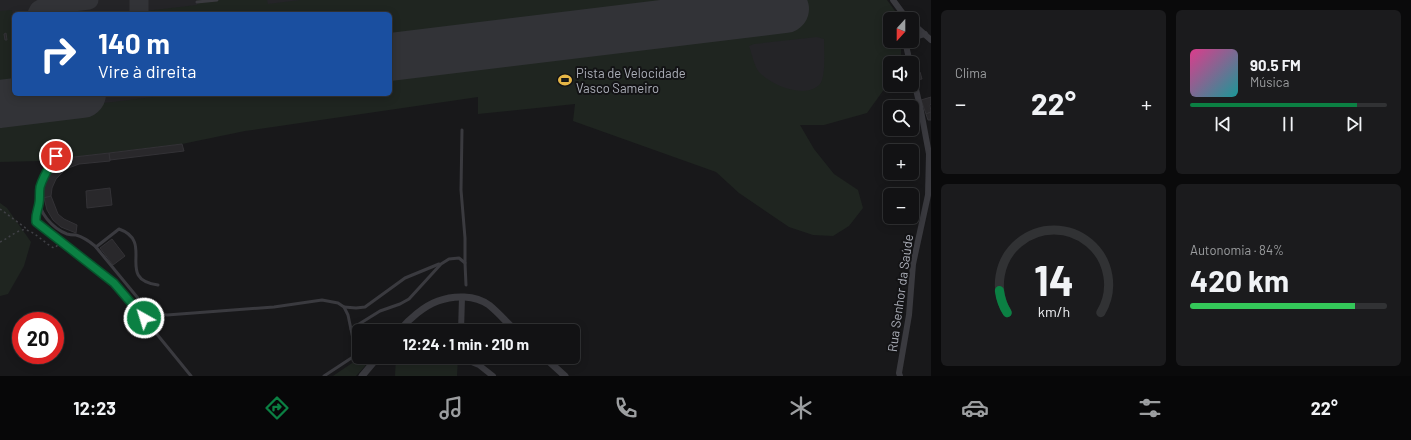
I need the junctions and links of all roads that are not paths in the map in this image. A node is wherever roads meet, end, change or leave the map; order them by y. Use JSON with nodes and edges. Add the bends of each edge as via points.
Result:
{"nodes":[{"id":1,"x":217,"y":0,"type":"edge"},
{"id":2,"x":893,"y":0,"type":"edge"},
{"id":3,"x":197,"y":2,"type":"dead end"},
{"id":4,"x":902,"y":12,"type":"edge"},
{"id":5,"x":919,"y":29,"type":"edge"},
{"id":6,"x":925,"y":34,"type":"junction"},
{"id":7,"x":919,"y":36,"type":"edge"},
{"id":8,"x":931,"y":40,"type":"edge"},
{"id":9,"x":916,"y":92,"type":"edge"},
{"id":10,"x":462,"y":130,"type":"dead end"},
{"id":11,"x":56,"y":156,"type":"dead end"},
{"id":12,"x":40,"y":202,"type":"junction"},
{"id":13,"x":96,"y":247,"type":"junction"},
{"id":14,"x":464,"y":262,"type":"junction"},
{"id":15,"x":441,"y":264,"type":"junction"},
{"id":16,"x":158,"y":285,"type":"dead end"},
{"id":17,"x":466,"y":285,"type":"dead end"},
{"id":18,"x":462,"y":297,"type":"junction"},
{"id":19,"x":344,"y":307,"type":"junction"},
{"id":20,"x":406,"y":324,"type":"edge"},
{"id":21,"x":462,"y":324,"type":"edge"},
{"id":22,"x":509,"y":324,"type":"edge"},
{"id":23,"x":351,"y":329,"type":"junction"},
{"id":24,"x":352,"y":334,"type":"edge"},
{"id":25,"x":352,"y":358,"type":"edge"},
{"id":26,"x":372,"y":364,"type":"edge"},
{"id":27,"x":476,"y":364,"type":"edge"},
{"id":28,"x":552,"y":364,"type":"edge"},
{"id":29,"x":191,"y":376,"type":"edge"},
{"id":30,"x":324,"y":376,"type":"edge"},
{"id":31,"x":362,"y":376,"type":"edge"},
{"id":32,"x":493,"y":376,"type":"edge"},
{"id":33,"x":565,"y":376,"type":"edge"},
{"id":34,"x":900,"y":376,"type":"edge"}],
"edges":[{"from":1,"to":3,"type":"lane"},
{"from":2,"to":4,"type":"street"},
{"from":5,"to":6,"type":"street"},
{"from":6,"to":7,"type":"street"},
{"from":6,"to":8,"type":"street"},
{"from":9,"to":34,"type":"street","name":"Rua Senhor da Saúde","via":[[929,154],[928,195],[913,264]]},
{"from":10,"to":14,"type":"lane"},
{"from":11,"to":12,"type":"lane","via":[[44,176],[39,194]]},
{"from":12,"to":13,"type":"lane","via":[[45,216],[55,227],[88,240]]},
{"from":12,"to":29,"type":"lane","via":[[35,215],[36,222],[114,283]]},
{"from":13,"to":16,"type":"lane","via":[[119,229],[131,235],[137,274],[147,284]]},
{"from":13,"to":19,"type":"lane","via":[[142,303],[158,314],[274,307],[322,300]]},
{"from":14,"to":15,"type":"lane","via":[[459,258],[449,259]]},
{"from":14,"to":17,"type":"lane"},
{"from":15,"to":19,"type":"lane","via":[[405,278],[365,307]]},
{"from":15,"to":23,"type":"lane","via":[[408,300],[380,311]]},
{"from":18,"to":20,"type":"street","via":[[438,300]]},
{"from":18,"to":21,"type":"street"},
{"from":18,"to":22,"type":"street","via":[[489,305]]},
{"from":19,"to":23,"type":"lane"},
{"from":23,"to":24,"type":"lane"},
{"from":25,"to":30,"type":"lane"},
{"from":26,"to":31,"type":"street"},
{"from":27,"to":32,"type":"street"},
{"from":28,"to":33,"type":"street"}]}
